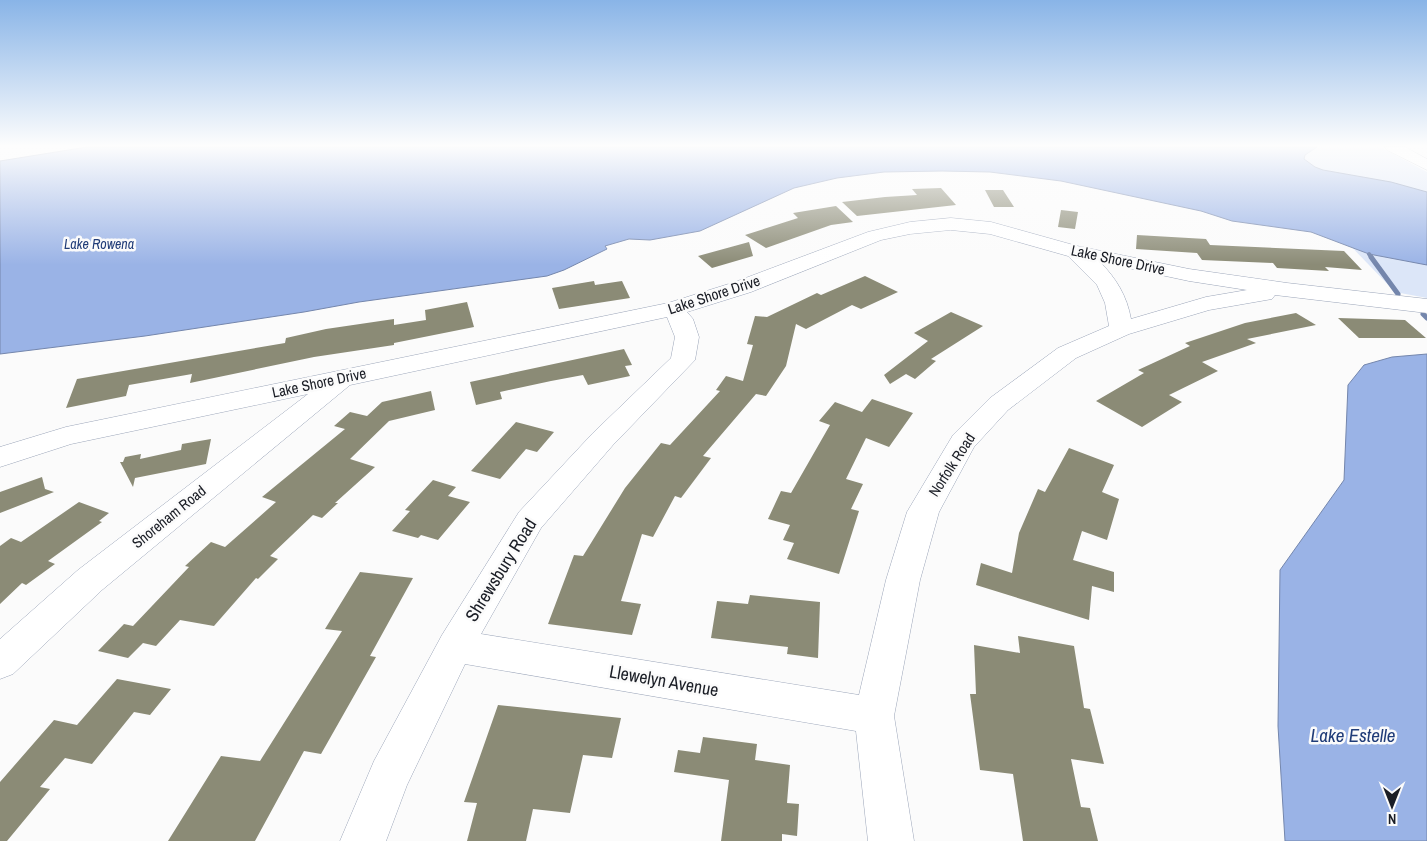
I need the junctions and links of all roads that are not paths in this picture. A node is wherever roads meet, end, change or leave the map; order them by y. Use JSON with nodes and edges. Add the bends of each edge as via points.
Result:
{"nodes":[{"id":1,"x":1074,"y":251,"type":"junction"},
{"id":2,"x":1287,"y":290,"type":"junction"},
{"id":3,"x":1427,"y":306,"type":"edge"},
{"id":4,"x":673,"y":309,"type":"junction"},
{"id":5,"x":1121,"y":329,"type":"junction"},
{"id":6,"x":344,"y":378,"type":"junction"},
{"id":7,"x":0,"y":457,"type":"edge"},
{"id":8,"x":455,"y":646,"type":"junction"},
{"id":9,"x":0,"y":662,"type":"edge"},
{"id":10,"x":874,"y":716,"type":"junction"},
{"id":11,"x":363,"y":841,"type":"edge"},
{"id":12,"x":891,"y":841,"type":"edge"}],
"edges":[{"from":1,"to":2,"type":"street","name":"Lake Shore Drive","via":[[1188,275]]},
{"from":1,"to":4,"type":"street","name":"Lake Shore Drive","via":[[991,228],[951,224],[910,228],[876,236],[743,287]]},
{"from":1,"to":5,"type":"street","via":[[1099,272],[1111,288]]},
{"from":2,"to":3,"type":"street","name":"Lake Shore Drive"},
{"from":2,"to":5,"type":"street","name":"Norfolk Road","via":[[1206,304]]},
{"from":4,"to":6,"type":"street","name":"Lake Shore Drive"},
{"from":4,"to":8,"type":"street","name":"Shrewsbury Road","via":[[681,319],[687,337],[683,360],[603,439],[530,520]]},
{"from":5,"to":10,"type":"street","name":"Norfolk Road","via":[[1067,353],[999,404],[963,442],[923,512],[903,580]]},
{"from":6,"to":7,"type":"street","name":"Lake Shore Drive","via":[[66,436]]},
{"from":6,"to":9,"type":"street","name":"Shoreham Road","via":[[90,580]]},
{"from":8,"to":10,"type":"street","name":"Llewelyn Avenue"},
{"from":8,"to":11,"type":"street","name":"Shrewsbury Road","via":[[389,776]]},
{"from":10,"to":12,"type":"street","name":"Norfolk Road"}]}
